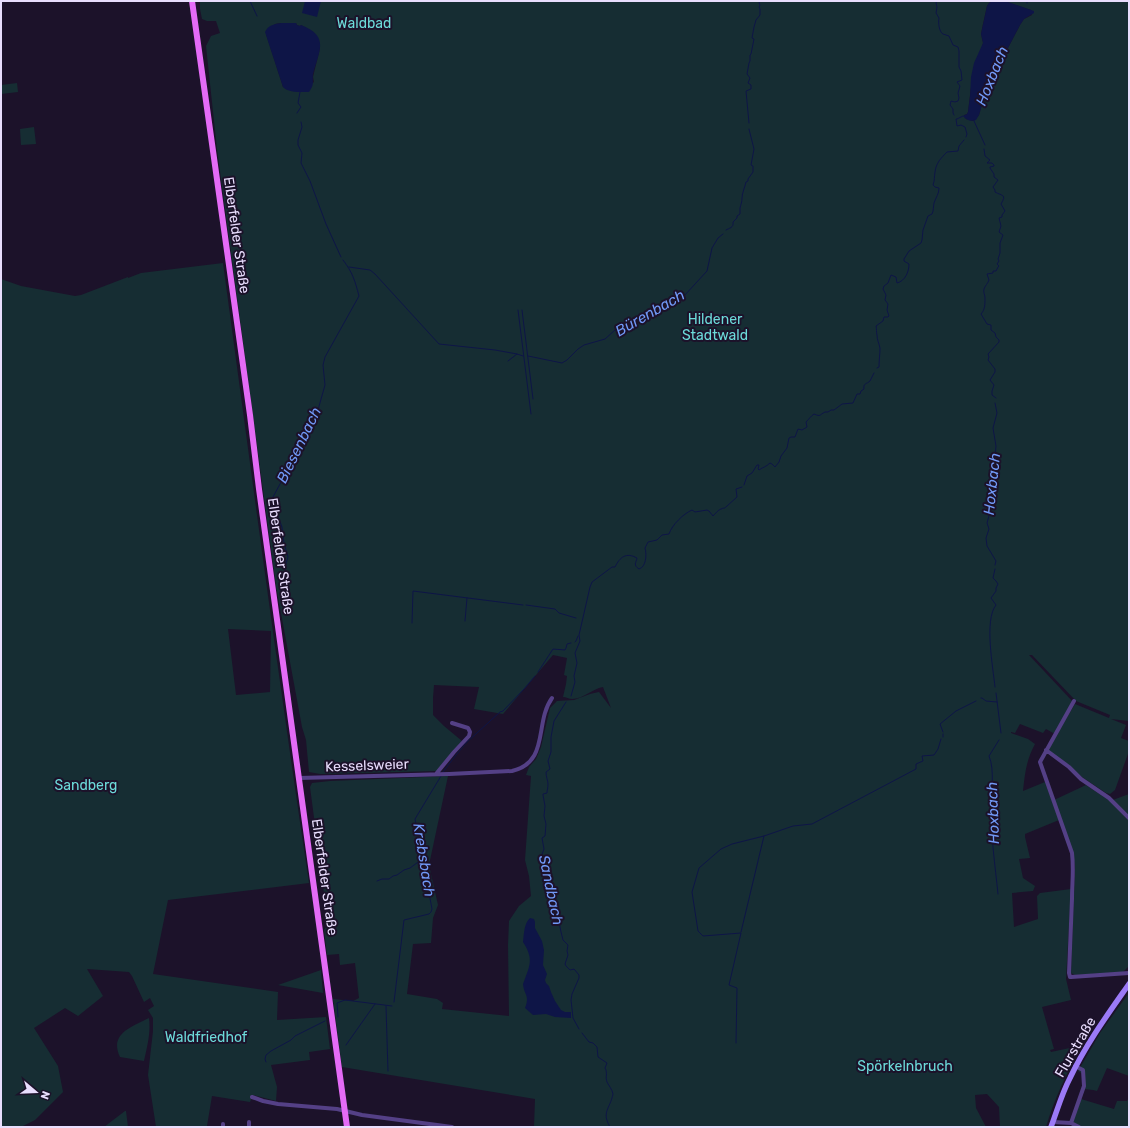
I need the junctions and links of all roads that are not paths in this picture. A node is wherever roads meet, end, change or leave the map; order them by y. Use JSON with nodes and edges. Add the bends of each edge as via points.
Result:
{"nodes":[{"id":1,"x":192,"y":1,"type":"edge"},
{"id":2,"x":552,"y":698,"type":"dead end"},
{"id":3,"x":1074,"y":701,"type":"dead end"},
{"id":4,"x":452,"y":723,"type":"dead end"},
{"id":5,"x":1046,"y":750,"type":"junction"},
{"id":6,"x":436,"y":774,"type":"junction"},
{"id":7,"x":300,"y":778,"type":"junction"},
{"id":8,"x":1129,"y":818,"type":"edge"},
{"id":9,"x":1129,"y":973,"type":"edge"},
{"id":10,"x":1129,"y":984,"type":"edge"},
{"id":11,"x":1075,"y":1066,"type":"junction"},
{"id":12,"x":252,"y":1097,"type":"dead end"},
{"id":13,"x":345,"y":1111,"type":"junction"},
{"id":14,"x":249,"y":1122,"type":"dead end"},
{"id":15,"x":1071,"y":1123,"type":"junction"},
{"id":16,"x":1052,"y":1125,"type":"edge"},
{"id":17,"x":249,"y":1127,"type":"edge"},
{"id":18,"x":347,"y":1127,"type":"edge"},
{"id":19,"x":452,"y":1127,"type":"edge"},
{"id":20,"x":1079,"y":1127,"type":"edge"}],
"edges":[{"from":1,"to":7,"type":"main road","name":"Elberfelder Straße"},
{"from":2,"to":6,"type":"street","name":"Kesselsweier","via":[[546,710],[537,752],[531,761],[520,769]]},
{"from":3,"to":5,"type":"street"},
{"from":4,"to":6,"type":"street","via":[[468,728],[469,736]]},
{"from":5,"to":8,"type":"street","via":[[1109,798]]},
{"from":5,"to":9,"type":"street","via":[[1040,762],[1069,846],[1074,873],[1070,977]]},
{"from":6,"to":7,"type":"street","name":"Kesselsweier"},
{"from":7,"to":13,"type":"main road","name":"Elberfelder Straße"},
{"from":10,"to":11,"type":"main road","name":"Flurstraße"},
{"from":11,"to":15,"type":"street","via":[[1083,1070],[1084,1086]]},
{"from":11,"to":16,"type":"main road","name":"Flurstraße"},
{"from":12,"to":13,"type":"street","via":[[263,1102]]},
{"from":13,"to":18,"type":"main road","name":"Elberfelder Straße"},
{"from":13,"to":19,"type":"street"},
{"from":14,"to":17,"type":"street"},
{"from":15,"to":16,"type":"street"},
{"from":15,"to":20,"type":"street"}]}
